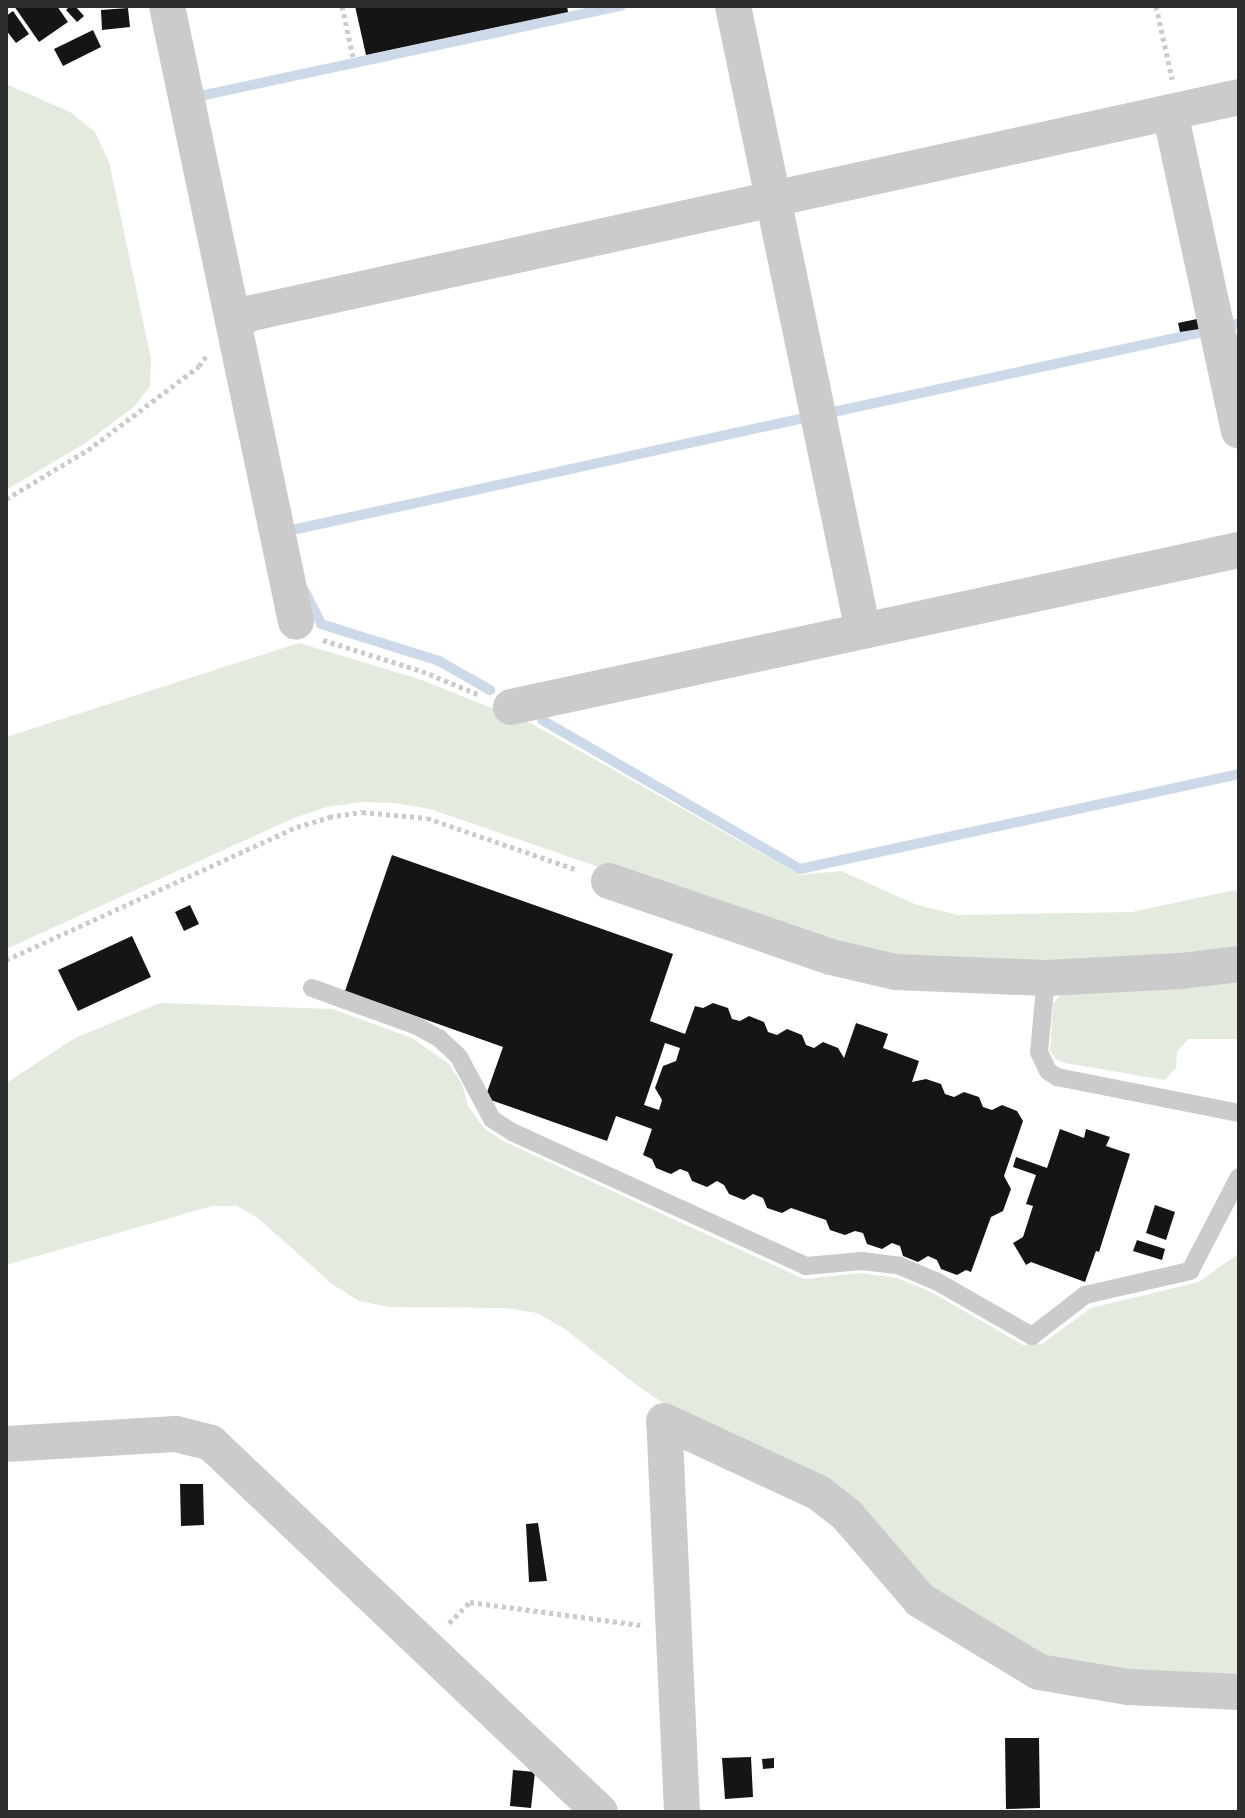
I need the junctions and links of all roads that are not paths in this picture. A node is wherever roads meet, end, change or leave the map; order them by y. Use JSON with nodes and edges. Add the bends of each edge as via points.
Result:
{"nodes":[{"id":1,"x":167,"y":6,"type":"edge"},
{"id":2,"x":733,"y":6,"type":"edge"},
{"id":3,"x":1239,"y":97,"type":"edge"},
{"id":4,"x":1174,"y":111,"type":"junction"},
{"id":5,"x":773,"y":199,"type":"junction"},
{"id":6,"x":233,"y":321,"type":"junction"},
{"id":7,"x":1239,"y":431,"type":"edge"},
{"id":8,"x":1239,"y":550,"type":"edge"},
{"id":9,"x":296,"y":622,"type":"road end"},
{"id":10,"x":863,"y":631,"type":"junction"},
{"id":11,"x":511,"y":707,"type":"road end"},
{"id":12,"x":609,"y":881,"type":"road end"},
{"id":13,"x":1239,"y":964,"type":"edge"},
{"id":14,"x":1046,"y":978,"type":"junction"},
{"id":15,"x":312,"y":988,"type":"dead end"},
{"id":16,"x":1239,"y":1113,"type":"edge"},
{"id":17,"x":1239,"y":1177,"type":"edge"},
{"id":18,"x":6,"y":1444,"type":"edge"},
{"id":19,"x":1239,"y":1692,"type":"edge"},
{"id":20,"x":600,"y":1812,"type":"edge"},
{"id":21,"x":682,"y":1812,"type":"edge"}],
"edges":[{"from":1,"to":6,"type":"street"},
{"from":2,"to":5,"type":"street"},
{"from":3,"to":4,"type":"street"},
{"from":4,"to":5,"type":"street"},
{"from":4,"to":7,"type":"street"},
{"from":5,"to":6,"type":"street"},
{"from":5,"to":10,"type":"street"},
{"from":6,"to":9,"type":"street"},
{"from":8,"to":10,"type":"street"},
{"from":10,"to":11,"type":"street"},
{"from":12,"to":14,"type":"street","via":[[863,966]]},
{"from":13,"to":14,"type":"street"},
{"from":14,"to":16,"type":"lane","via":[[1039,1052],[1048,1071]]},
{"from":15,"to":17,"type":"lane","via":[[440,1039],[459,1057],[492,1119],[512,1132],[806,1266],[862,1261],[900,1266],[1032,1336],[1085,1295],[1190,1271]]},
{"from":18,"to":20,"type":"street","via":[[176,1434],[211,1443]]},
{"from":19,"to":21,"type":"street","via":[[1128,1687],[1039,1672],[920,1600],[847,1515],[819,1493],[664,1421]]}]}
